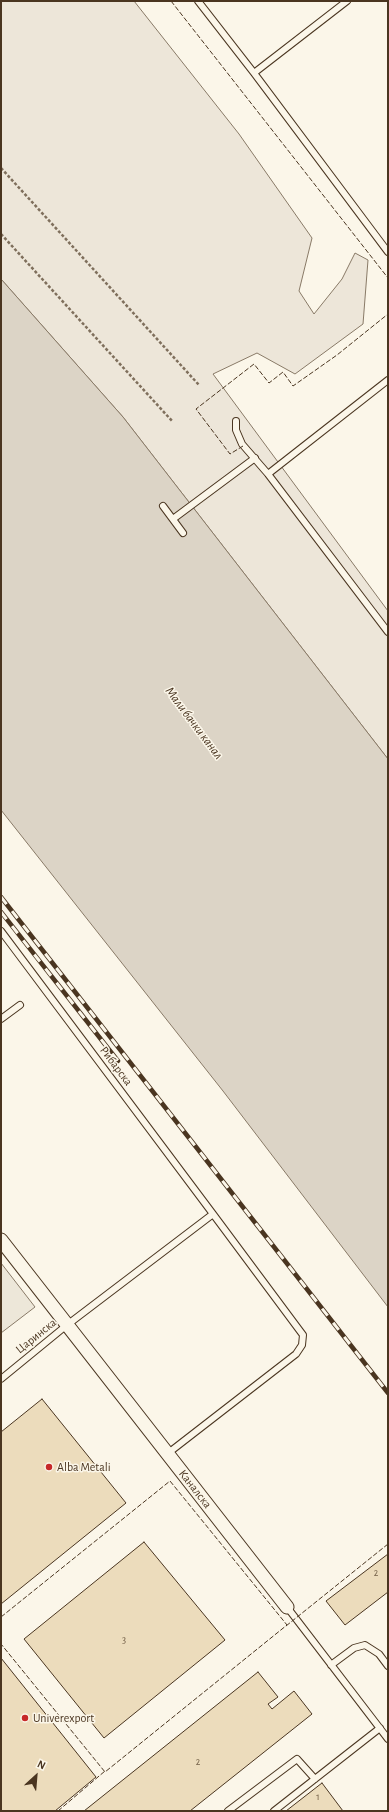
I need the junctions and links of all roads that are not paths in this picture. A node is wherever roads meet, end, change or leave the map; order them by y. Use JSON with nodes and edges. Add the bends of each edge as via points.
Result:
{"nodes":[{"id":1,"x":198,"y":1,"type":"edge"},
{"id":2,"x":347,"y":1,"type":"edge"},
{"id":3,"x":254,"y":73,"type":"junction"},
{"id":4,"x":388,"y":252,"type":"edge"},
{"id":5,"x":388,"y":380,"type":"edge"},
{"id":6,"x":236,"y":421,"type":"dead end"},
{"id":7,"x":254,"y":458,"type":"junction"},
{"id":8,"x":268,"y":474,"type":"junction"},
{"id":9,"x":163,"y":506,"type":"dead end"},
{"id":10,"x":173,"y":519,"type":"junction"},
{"id":11,"x":183,"y":533,"type":"dead end"},
{"id":12,"x":388,"y":632,"type":"edge"},
{"id":13,"x":1,"y":931,"type":"edge"},
{"id":14,"x":20,"y":1005,"type":"dead end"},
{"id":15,"x":1,"y":1019,"type":"edge"},
{"id":16,"x":212,"y":1214,"type":"junction"},
{"id":17,"x":1,"y":1240,"type":"edge"},
{"id":18,"x":67,"y":1325,"type":"junction"},
{"id":19,"x":1,"y":1379,"type":"edge"},
{"id":20,"x":168,"y":1454,"type":"junction"},
{"id":21,"x":286,"y":1607,"type":"joint"},
{"id":22,"x":331,"y":1665,"type":"junction"},
{"id":23,"x":388,"y":1666,"type":"edge"},
{"id":24,"x":380,"y":1728,"type":"junction"},
{"id":25,"x":388,"y":1739,"type":"edge"},
{"id":26,"x":315,"y":1779,"type":"junction"},
{"id":27,"x":228,"y":1811,"type":"edge"},
{"id":28,"x":274,"y":1811,"type":"edge"}],
"edges":[{"from":1,"to":3,"type":"lane"},
{"from":2,"to":3,"type":"lane"},
{"from":3,"to":4,"type":"lane"},
{"from":5,"to":8,"type":"lane"},
{"from":6,"to":7,"type":"lane","via":[[236,430],[241,441]]},
{"from":7,"to":8,"type":"lane"},
{"from":7,"to":10,"type":"lane"},
{"from":8,"to":12,"type":"lane"},
{"from":9,"to":10,"type":"lane"},
{"from":10,"to":11,"type":"lane"},
{"from":13,"to":16,"type":"lane","name":"Рибарска"},
{"from":14,"to":15,"type":"lane"},
{"from":16,"to":18,"type":"lane","name":"Царинска"},
{"from":16,"to":20,"type":"lane","name":"Рибарска","via":[[303,1335],[302,1345],[296,1354]]},
{"from":17,"to":18,"type":"street","name":"Каналска"},
{"from":18,"to":19,"type":"lane","name":"Царинска"},
{"from":18,"to":20,"type":"street","name":"Каналска"},
{"from":20,"to":21,"type":"street","name":"Каналска"},
{"from":21,"to":22,"type":"lane","name":"Каналска"},
{"from":22,"to":23,"type":"lane","via":[[354,1648],[365,1645],[379,1654]]},
{"from":22,"to":24,"type":"lane","name":"Каналска"},
{"from":24,"to":25,"type":"lane","name":"Каналска"},
{"from":24,"to":26,"type":"lane"},
{"from":26,"to":27,"type":"lane","via":[[297,1759]]},
{"from":26,"to":28,"type":"lane"}]}
